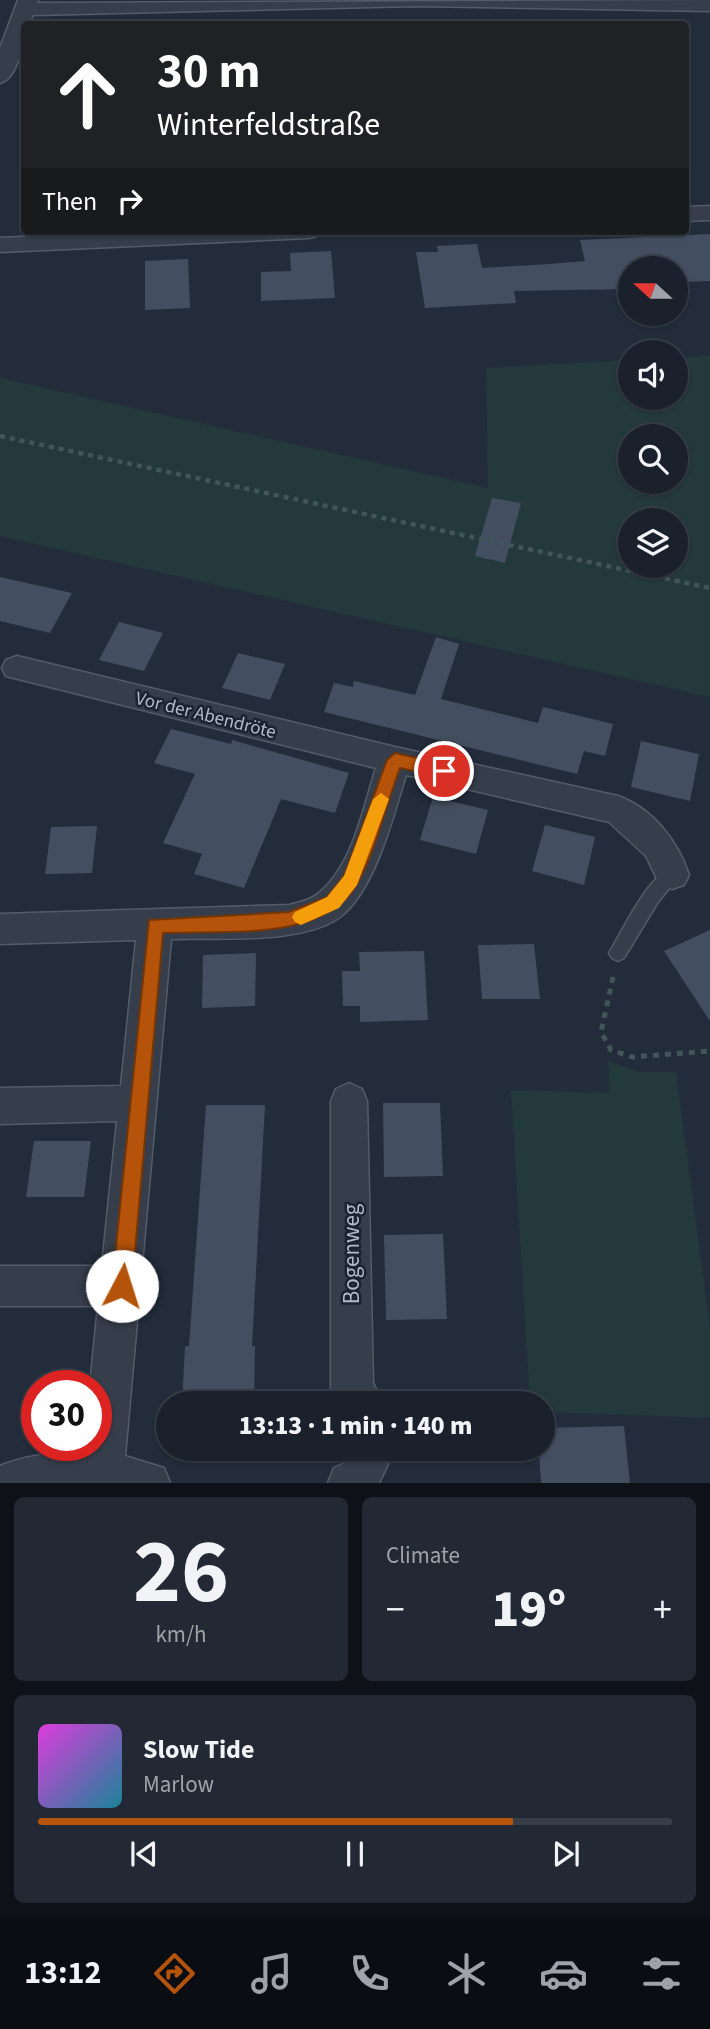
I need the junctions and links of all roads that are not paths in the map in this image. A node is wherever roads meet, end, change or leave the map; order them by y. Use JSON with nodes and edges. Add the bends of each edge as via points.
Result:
{"nodes":[{"id":1,"x":26,"y":5,"type":"edge"},
{"id":2,"x":710,"y":5,"type":"edge"},
{"id":3,"x":0,"y":77,"type":"edge"},
{"id":4,"x":710,"y":213,"type":"edge"},
{"id":5,"x":689,"y":214,"type":"edge"},
{"id":6,"x":221,"y":235,"type":"edge"},
{"id":7,"x":0,"y":245,"type":"edge"},
{"id":8,"x":17,"y":668,"type":"dead end"},
{"id":9,"x":395,"y":760,"type":"junction"},
{"id":10,"x":672,"y":875,"type":"joint"},
{"id":11,"x":155,"y":926,"type":"junction"},
{"id":12,"x":0,"y":929,"type":"edge"},
{"id":13,"x":618,"y":953,"type":"road end"},
{"id":14,"x":349,"y":1101,"type":"dead end"},
{"id":15,"x":139,"y":1103,"type":"junction"},
{"id":16,"x":0,"y":1106,"type":"edge"},
{"id":17,"x":0,"y":1286,"type":"edge"},
{"id":18,"x":122,"y":1286,"type":"junction"},
{"id":19,"x":354,"y":1391,"type":"edge"},
{"id":20,"x":102,"y":1473,"type":"junction"},
{"id":21,"x":10,"y":1483,"type":"edge"},
{"id":22,"x":149,"y":1483,"type":"edge"}],
"edges":[{"from":1,"to":2,"type":"street","via":[[416,0]]},
{"from":1,"to":3,"type":"street"},
{"from":4,"to":5,"type":"street"},
{"from":6,"to":7,"type":"street"},
{"from":8,"to":9,"type":"street","name":"Vor der Abendröte"},
{"from":9,"to":10,"type":"street","name":"Vor der Abendröte","via":[[618,810],[667,855]]},
{"from":9,"to":11,"type":"street","via":[[351,880],[333,902],[289,920]]},
{"from":10,"to":13,"type":"lane","via":[[652,897]]},
{"from":11,"to":12,"type":"street"},
{"from":11,"to":15,"type":"street"},
{"from":14,"to":19,"type":"street","name":"Bogenweg"},
{"from":15,"to":16,"type":"street"},
{"from":15,"to":18,"type":"street"},
{"from":17,"to":18,"type":"street"},
{"from":18,"to":20,"type":"street"},
{"from":20,"to":21,"type":"street","via":[[29,1476]]},
{"from":20,"to":22,"type":"street"}]}
